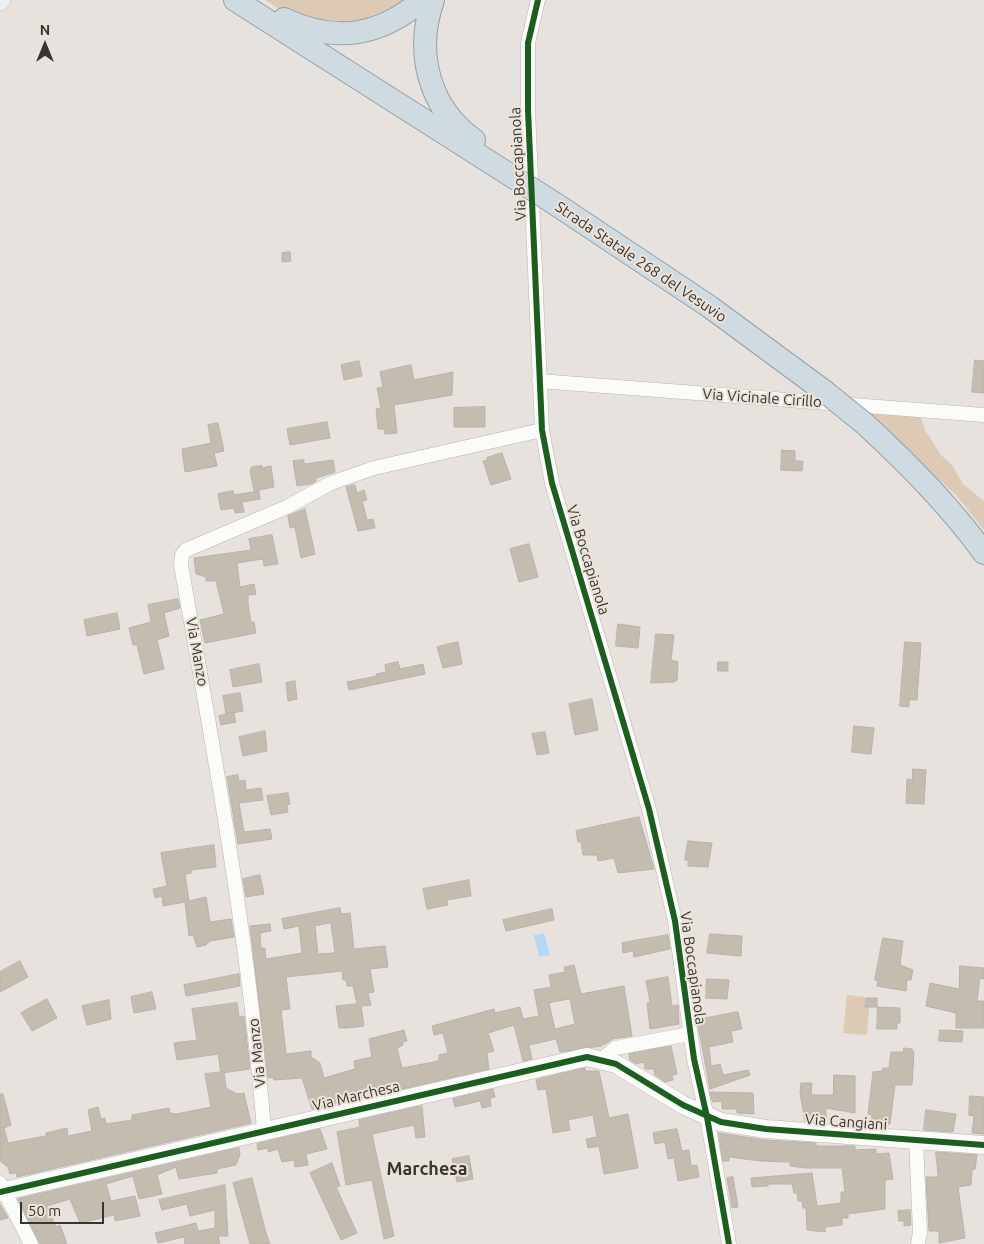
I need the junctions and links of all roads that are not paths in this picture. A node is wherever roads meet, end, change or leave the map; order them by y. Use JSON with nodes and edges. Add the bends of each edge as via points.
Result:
{"nodes":[{"id":1,"x":235,"y":0,"type":"edge"},
{"id":2,"x":253,"y":0,"type":"edge"},
{"id":3,"x":422,"y":0,"type":"edge"},
{"id":4,"x":433,"y":0,"type":"edge"},
{"id":5,"x":538,"y":0,"type":"edge"},
{"id":6,"x":510,"y":175,"type":"junction"},
{"id":7,"x":539,"y":381,"type":"junction"},
{"id":8,"x":984,"y":415,"type":"edge"},
{"id":9,"x":542,"y":430,"type":"junction"},
{"id":10,"x":984,"y":553,"type":"edge"},
{"id":11,"x":690,"y":1034,"type":"junction"},
{"id":12,"x":602,"y":1059,"type":"junction"},
{"id":13,"x":707,"y":1117,"type":"junction"},
{"id":14,"x":264,"y":1130,"type":"junction"},
{"id":15,"x":916,"y":1140,"type":"junction"},
{"id":16,"x":984,"y":1145,"type":"edge"},
{"id":17,"x":1,"y":1189,"type":"edge"},
{"id":18,"x":31,"y":1244,"type":"edge"},
{"id":19,"x":729,"y":1244,"type":"edge"},
{"id":20,"x":918,"y":1244,"type":"edge"}],
"edges":[{"from":1,"to":6,"type":"highway","name":"Strada Statale 268 del Vesuvio"},
{"from":2,"to":3,"type":"highway","via":[[306,29],[330,34],[381,27]]},
{"from":4,"to":6,"type":"highway","via":[[425,30],[424,59],[432,89],[464,133],[488,150]]},
{"from":5,"to":7,"type":"street","name":"Via Boccapianola","via":[[528,43],[528,110]]},
{"from":6,"to":10,"type":"highway","name":"Strada Statale 268 del Vesuvio","bridge":true,"via":[[710,307],[824,391],[912,468]]},
{"from":7,"to":8,"type":"street","name":"Via Vicinale Cirillo"},
{"from":7,"to":9,"type":"street","name":"Via Boccapianola"},
{"from":9,"to":11,"type":"street","name":"Via Boccapianola","via":[[552,483],[660,851],[675,921]]},
{"from":9,"to":14,"type":"street","name":"Via Manzo","via":[[352,475],[186,550],[182,555],[181,565],[243,933]]},
{"from":11,"to":12,"type":"street","via":[[615,1048]]},
{"from":11,"to":13,"type":"street","name":"Via Boccapianola"},
{"from":12,"to":13,"type":"street","name":"Via Marchesa"},
{"from":12,"to":14,"type":"street","name":"Via Marchesa","via":[[587,1056]]},
{"from":13,"to":15,"type":"street","name":"Via Cangiani","via":[[766,1129]]},
{"from":13,"to":19,"type":"street","name":"Via Boccapianola"},
{"from":14,"to":17,"type":"street","name":"Via Marchesa"},
{"from":15,"to":16,"type":"street","name":"Via Cangiani"},
{"from":15,"to":20,"type":"street"},
{"from":17,"to":18,"type":"street"}]}
